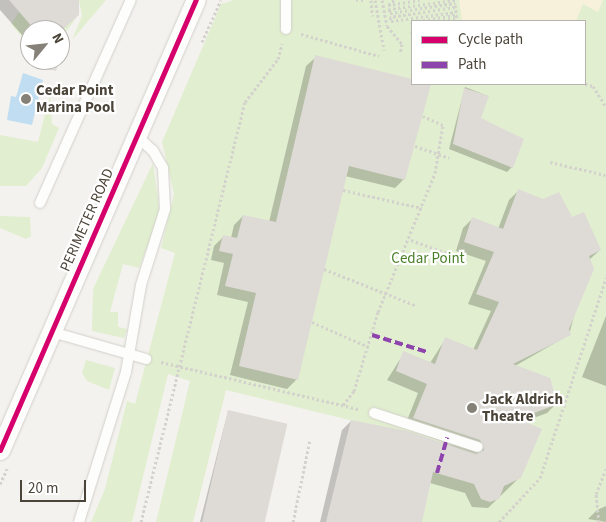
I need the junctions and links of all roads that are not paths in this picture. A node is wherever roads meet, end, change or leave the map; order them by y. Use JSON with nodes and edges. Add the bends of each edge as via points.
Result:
{"nodes":[{"id":1,"x":131,"y":0,"type":"edge"},
{"id":2,"x":196,"y":0,"type":"edge"},
{"id":3,"x":286,"y":0,"type":"edge"},
{"id":4,"x":286,"y":29,"type":"road end"},
{"id":5,"x":137,"y":136,"type":"junction"},
{"id":6,"x":40,"y":203,"type":"dead end"},
{"id":7,"x":52,"y":332,"type":"junction"},
{"id":8,"x":130,"y":354,"type":"junction"},
{"id":9,"x":146,"y":359,"type":"road end"},
{"id":10,"x":374,"y":413,"type":"road end"},
{"id":11,"x":478,"y":447,"type":"dead end"},
{"id":12,"x":0,"y":450,"type":"edge"},
{"id":13,"x":79,"y":522,"type":"edge"}],
"edges":[{"from":1,"to":6,"type":"lane"},
{"from":2,"to":5,"type":"street","name":"PERIMETER ROAD"},
{"from":3,"to":4,"type":"lane"},
{"from":5,"to":7,"type":"street","name":"PERIMETER ROAD"},
{"from":5,"to":8,"type":"lane","via":[[153,150],[163,168],[166,191],[165,209],[141,285]]},
{"from":7,"to":8,"type":"lane"},
{"from":7,"to":12,"type":"street","name":"PERIMETER ROAD"},
{"from":8,"to":9,"type":"lane"},
{"from":8,"to":13,"type":"lane"},
{"from":10,"to":11,"type":"lane"}]}
